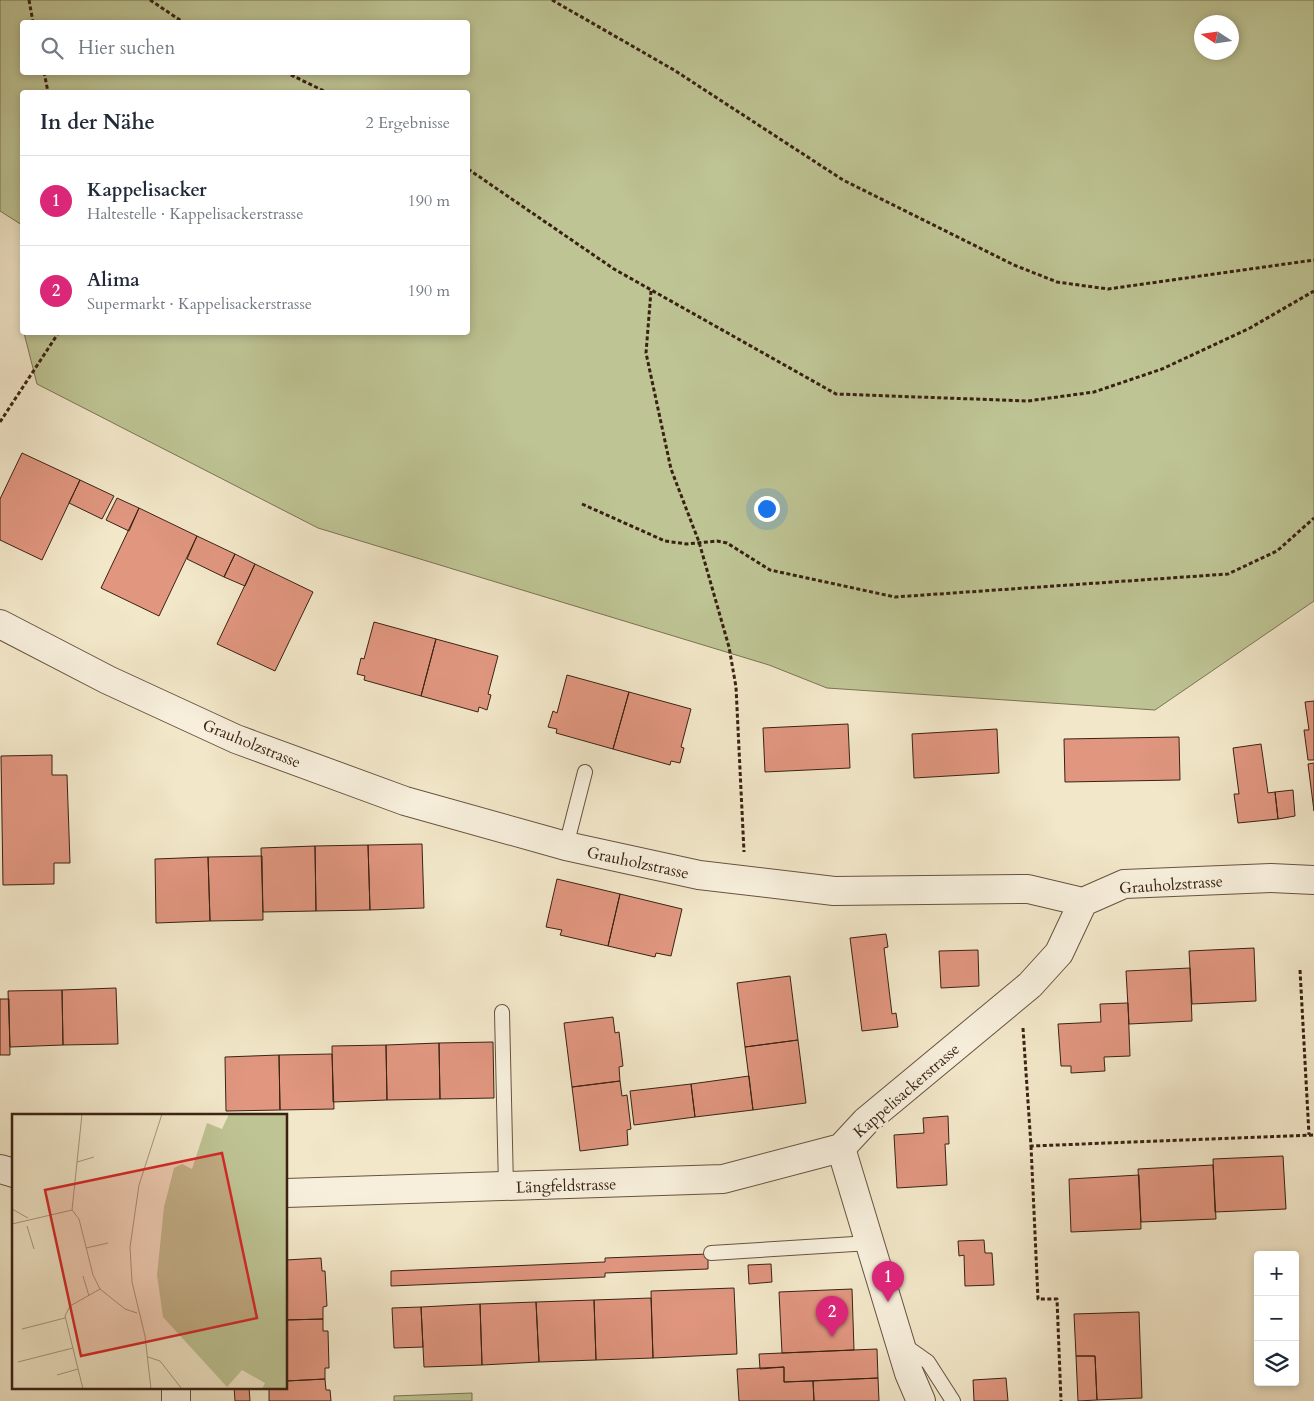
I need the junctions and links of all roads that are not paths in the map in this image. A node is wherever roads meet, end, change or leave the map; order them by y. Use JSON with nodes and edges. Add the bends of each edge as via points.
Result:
{"nodes":[{"id":1,"x":0,"y":624,"type":"edge"},
{"id":2,"x":584,"y":772,"type":"dead end"},
{"id":3,"x":566,"y":846,"type":"junction"},
{"id":4,"x":1314,"y":880,"type":"edge"},
{"id":5,"x":1083,"y":902,"type":"junction"},
{"id":6,"x":502,"y":1012,"type":"dead end"},
{"id":7,"x":841,"y":1148,"type":"junction"},
{"id":8,"x":506,"y":1187,"type":"junction"},
{"id":9,"x":288,"y":1193,"type":"edge"},
{"id":10,"x":870,"y":1243,"type":"junction"},
{"id":11,"x":711,"y":1252,"type":"dead end"},
{"id":12,"x":900,"y":1342,"type":"junction"},
{"id":13,"x":176,"y":1388,"type":"edge"},
{"id":14,"x":176,"y":1401,"type":"edge"},
{"id":15,"x":921,"y":1401,"type":"edge"},
{"id":16,"x":953,"y":1401,"type":"edge"}],
"edges":[{"from":1,"to":3,"type":"street","name":"Grauholzstrasse","via":[[108,680],[236,739],[405,801]]},
{"from":2,"to":3,"type":"lane"},
{"from":3,"to":5,"type":"street","name":"Grauholzstrasse","via":[[745,882],[834,891],[1028,889]]},
{"from":4,"to":5,"type":"street","name":"Grauholzstrasse","via":[[1271,878],[1124,884]]},
{"from":5,"to":7,"type":"street","name":"Kappelisackerstrasse","via":[[1059,953],[1020,993],[866,1122]]},
{"from":6,"to":8,"type":"lane"},
{"from":7,"to":8,"type":"street","name":"Längfeldstrasse","via":[[723,1179]]},
{"from":7,"to":10,"type":"street","name":"Kappelisackerstrasse"},
{"from":8,"to":9,"type":"street","name":"Längfeldstrasse"},
{"from":10,"to":11,"type":"lane"},
{"from":10,"to":12,"type":"street","name":"Kappelisackerstrasse"},
{"from":12,"to":15,"type":"street","name":"Kappelisackerstrasse"},
{"from":12,"to":16,"type":"lane","via":[[928,1362]]},
{"from":13,"to":14,"type":"street"}]}
